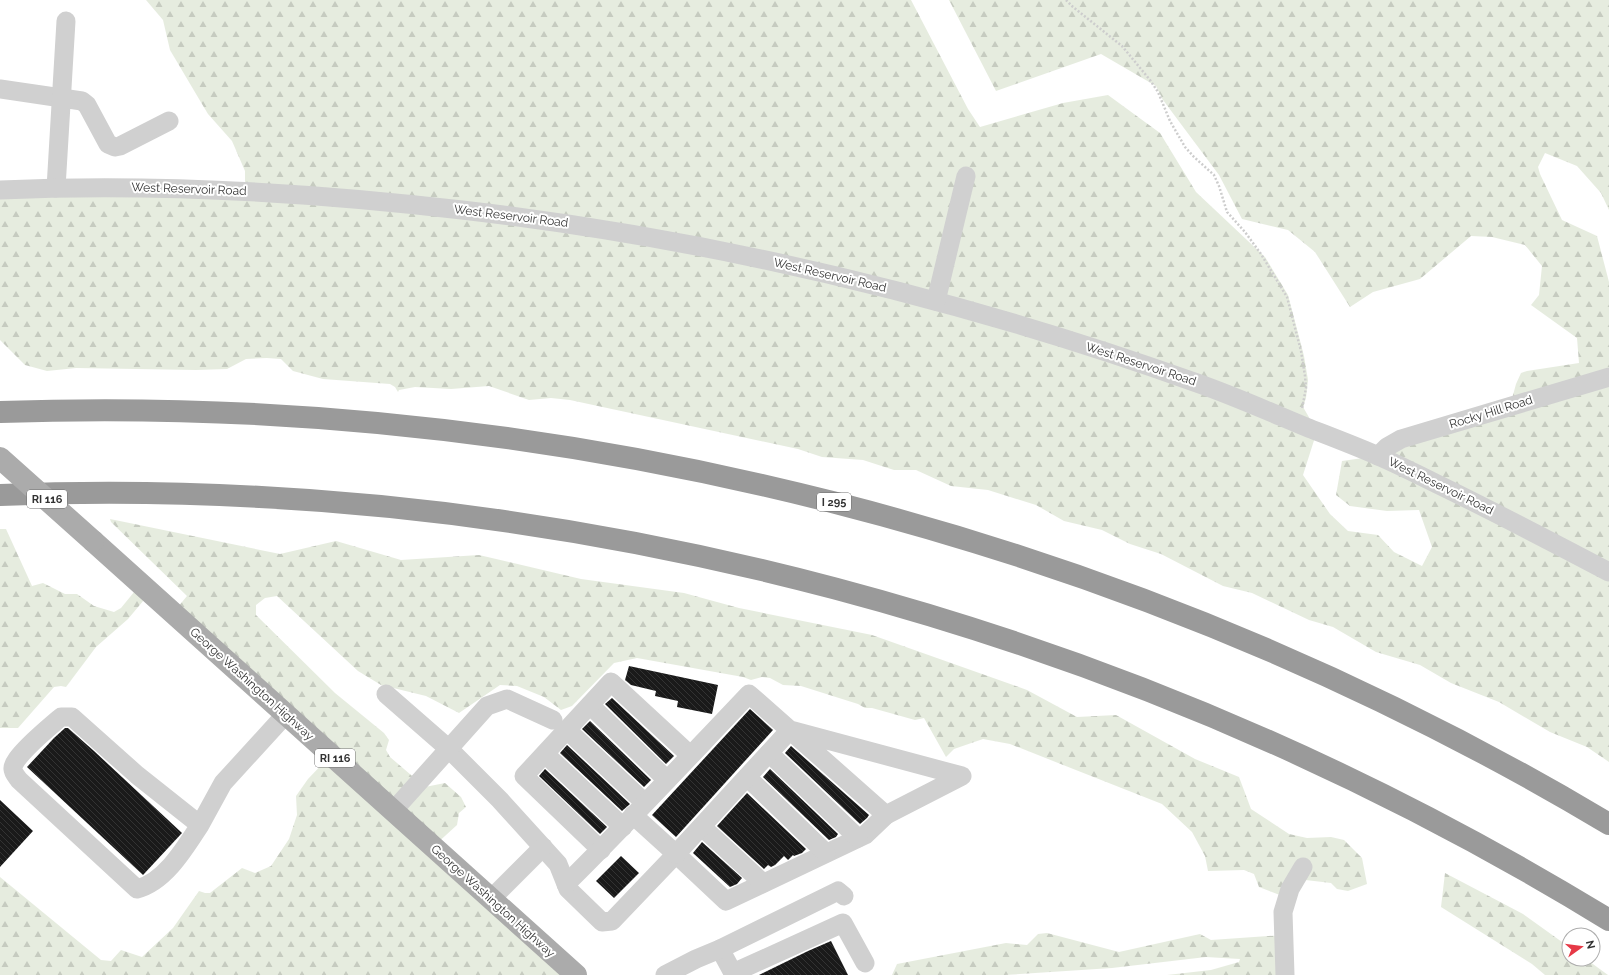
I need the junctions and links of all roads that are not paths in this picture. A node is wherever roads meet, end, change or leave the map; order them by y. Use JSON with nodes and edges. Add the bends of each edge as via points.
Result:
{"nodes":[{"id":1,"x":66,"y":21,"type":"dead end"},
{"id":2,"x":0,"y":89,"type":"edge"},
{"id":3,"x":62,"y":99,"type":"junction"},
{"id":4,"x":169,"y":121,"type":"dead end"},
{"id":5,"x":966,"y":176,"type":"dead end"},
{"id":6,"x":56,"y":188,"type":"junction"},
{"id":7,"x":0,"y":190,"type":"edge"},
{"id":8,"x":936,"y":301,"type":"junction"},
{"id":9,"x":1609,"y":377,"type":"edge"},
{"id":10,"x":0,"y":412,"type":"edge"},
{"id":11,"x":1378,"y":456,"type":"junction"},
{"id":12,"x":0,"y":458,"type":"edge"},
{"id":13,"x":0,"y":495,"type":"edge"},
{"id":14,"x":1609,"y":572,"type":"edge"},
{"id":15,"x":386,"y":694,"type":"dead end"},
{"id":16,"x":590,"y":705,"type":"junction"},
{"id":17,"x":286,"y":714,"type":"junction"},
{"id":18,"x":560,"y":725,"type":"junction"},
{"id":19,"x":790,"y":730,"type":"junction"},
{"id":20,"x":449,"y":749,"type":"junction"},
{"id":21,"x":769,"y":753,"type":"junction"},
{"id":22,"x":545,"y":754,"type":"junction"},
{"id":23,"x":690,"y":756,"type":"junction"},
{"id":24,"x":747,"y":777,"type":"junction"},
{"id":25,"x":667,"y":780,"type":"junction"},
{"id":26,"x":393,"y":810,"type":"junction"},
{"id":27,"x":634,"y":815,"type":"junction"},
{"id":28,"x":886,"y":815,"type":"junction"},
{"id":29,"x":200,"y":824,"type":"junction"},
{"id":30,"x":1609,"y":824,"type":"edge"},
{"id":31,"x":702,"y":827,"type":"junction"},
{"id":32,"x":858,"y":838,"type":"junction"},
{"id":33,"x":543,"y":847,"type":"junction"},
{"id":34,"x":601,"y":850,"type":"junction"},
{"id":35,"x":826,"y":853,"type":"junction"},
{"id":36,"x":676,"y":854,"type":"junction"},
{"id":37,"x":1303,"y":867,"type":"dead end"},
{"id":38,"x":762,"y":883,"type":"junction"},
{"id":39,"x":566,"y":884,"type":"junction"},
{"id":40,"x":844,"y":896,"type":"dead end"},
{"id":41,"x":491,"y":899,"type":"junction"},
{"id":42,"x":1609,"y":920,"type":"edge"},
{"id":43,"x":720,"y":949,"type":"junction"},
{"id":44,"x":865,"y":963,"type":"dead end"},
{"id":45,"x":576,"y":975,"type":"edge"},
{"id":46,"x":665,"y":975,"type":"edge"},
{"id":47,"x":1285,"y":975,"type":"edge"}],
"edges":[{"from":1,"to":3,"type":"street"},
{"from":2,"to":3,"type":"street"},
{"from":3,"to":4,"type":"street","via":[[87,104],[108,144],[115,147]]},
{"from":3,"to":6,"type":"street"},
{"from":5,"to":8,"type":"street"},
{"from":6,"to":7,"type":"street","name":"West Reservoir Road"},
{"from":6,"to":8,"type":"street","name":"West Reservoir Road","via":[[126,187],[307,194],[502,214],[707,247]]},
{"from":8,"to":11,"type":"street","name":"West Reservoir Road","via":[[1199,384]]},
{"from":9,"to":11,"type":"street","name":"Rocky Hill Road","via":[[1402,439],[1387,447]]},
{"from":10,"to":30,"type":"highway","number":"I 295","via":[[212,412],[408,426],[516,439],[640,459],[824,500],[961,537],[1049,566],[1234,636],[1348,686],[1426,724],[1523,774]]},
{"from":11,"to":14,"type":"street","name":"West Reservoir Road","via":[[1516,522]]},
{"from":12,"to":17,"type":"main road","name":"George Washington Highway","number":"RI 116","bridge":true},
{"from":13,"to":42,"type":"highway","via":[[182,494],[415,510],[526,524],[634,542],[742,564],[832,587],[1054,655],[1228,723],[1406,806],[1503,858]]},
{"from":15,"to":20,"type":"street"},
{"from":16,"to":18,"type":"street"},
{"from":16,"to":23,"type":"street","via":[[611,682]]},
{"from":16,"to":25,"type":"street"},
{"from":17,"to":26,"type":"main road","name":"George Washington Highway","number":"RI 116"},
{"from":17,"to":29,"type":"street","via":[[223,783]]},
{"from":18,"to":20,"type":"street","via":[[507,699],[487,706]]},
{"from":18,"to":22,"type":"street"},
{"from":18,"to":27,"type":"street"},
{"from":19,"to":21,"type":"street"},
{"from":19,"to":23,"type":"street","via":[[749,694]]},
{"from":19,"to":28,"type":"street"},
{"from":19,"to":28,"type":"street","via":[[962,776]]},
{"from":20,"to":26,"type":"street"},
{"from":20,"to":33,"type":"street"},
{"from":21,"to":24,"type":"street"},
{"from":21,"to":32,"type":"street"},
{"from":22,"to":27,"type":"street"},
{"from":22,"to":34,"type":"street","via":[[524,776]]},
{"from":23,"to":25,"type":"street"},
{"from":24,"to":31,"type":"street"},
{"from":24,"to":35,"type":"street"},
{"from":25,"to":27,"type":"street"},
{"from":26,"to":41,"type":"main road","name":"George Washington Highway","number":"RI 116"},
{"from":27,"to":34,"type":"street"},
{"from":27,"to":36,"type":"street"},
{"from":28,"to":32,"type":"street","via":[[865,835]]},
{"from":29,"to":29,"type":"street","via":[[137,775],[72,717],[61,717],[14,762],[13,770],[19,780],[137,889],[147,887],[178,859]]},
{"from":31,"to":36,"type":"street"},
{"from":31,"to":38,"type":"street"},
{"from":32,"to":35,"type":"street"},
{"from":33,"to":39,"type":"street","via":[[558,864]]},
{"from":33,"to":41,"type":"street"},
{"from":34,"to":39,"type":"street"},
{"from":35,"to":38,"type":"street"},
{"from":36,"to":38,"type":"street","via":[[726,901]]},
{"from":36,"to":39,"type":"street","via":[[612,921],[602,922]]},
{"from":37,"to":47,"type":"street","via":[[1290,889],[1283,912]]},
{"from":40,"to":43,"type":"street","via":[[838,891]]},
{"from":41,"to":45,"type":"main road","name":"George Washington Highway","number":"RI 116"},
{"from":43,"to":44,"type":"street","via":[[733,973],[843,923]]},
{"from":43,"to":46,"type":"street"}]}
